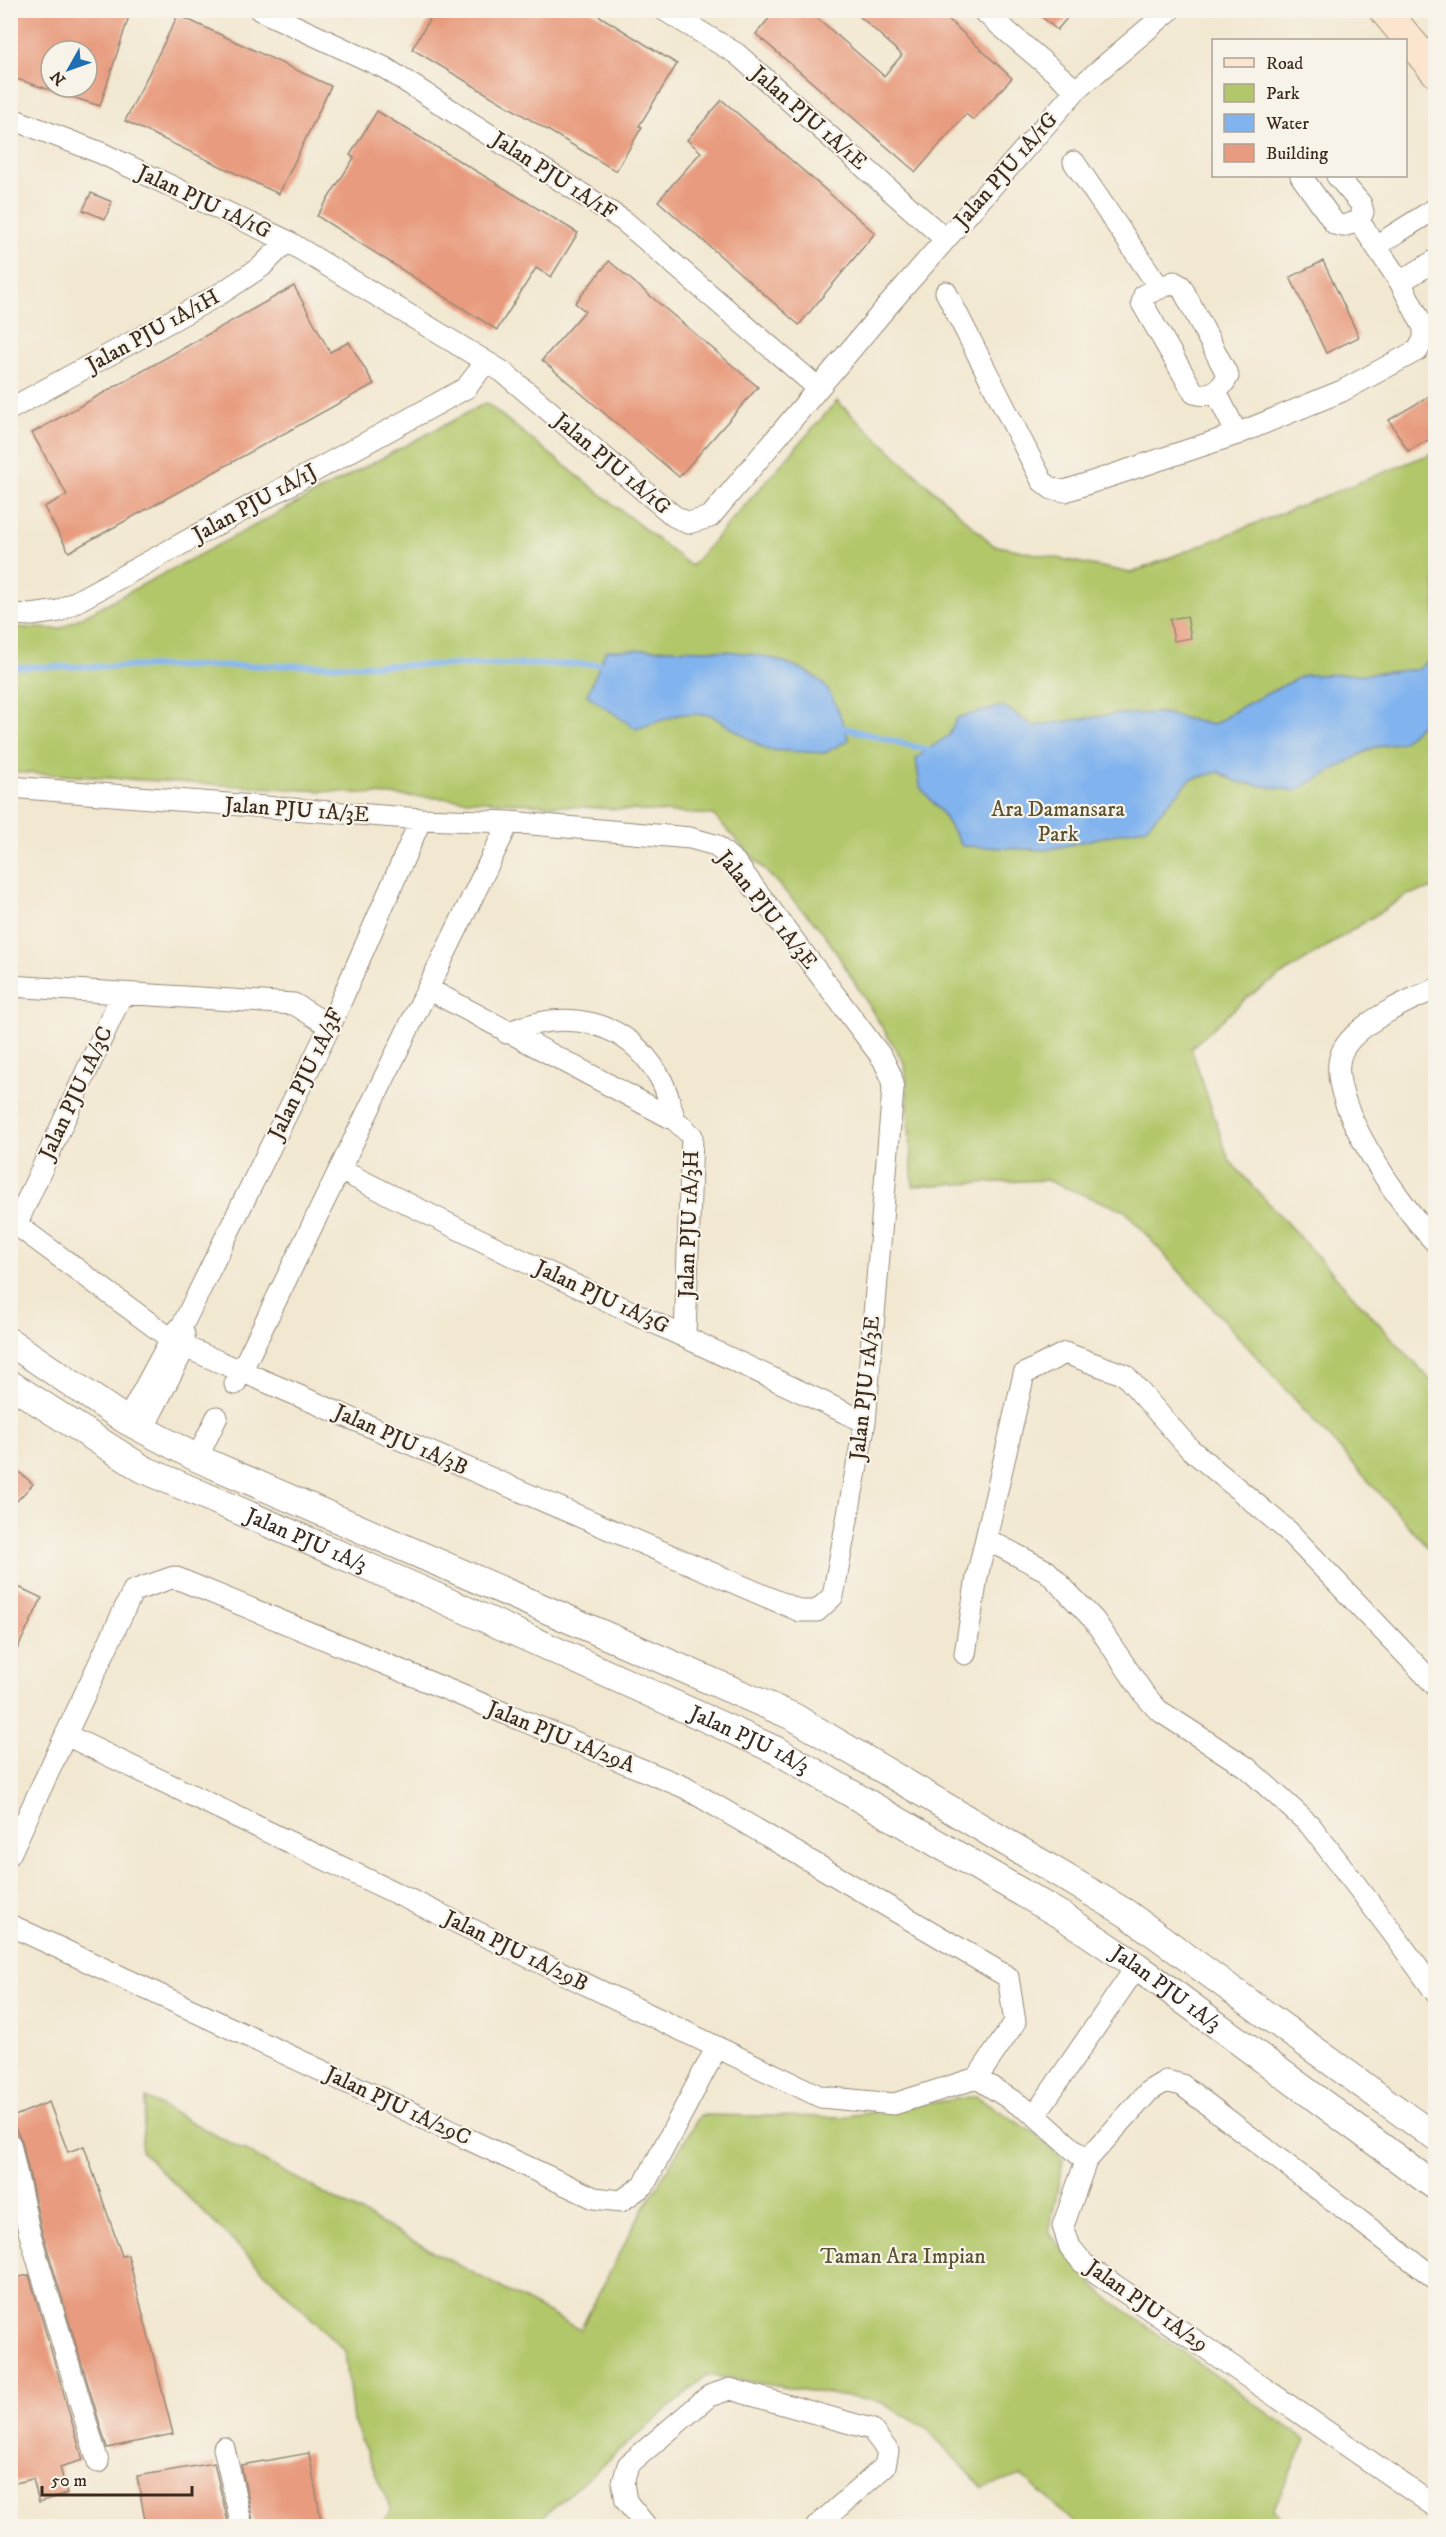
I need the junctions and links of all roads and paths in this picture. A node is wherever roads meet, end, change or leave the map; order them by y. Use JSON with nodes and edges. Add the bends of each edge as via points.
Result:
{"nodes":[{"id":1,"x":260,"y":10,"type":"edge"},
{"id":2,"x":664,"y":10,"type":"edge"},
{"id":3,"x":982,"y":10,"type":"edge"},
{"id":4,"x":1170,"y":10,"type":"edge"},
{"id":5,"x":1384,"y":10,"type":"edge"},
{"id":6,"x":1436,"y":72,"type":"edge"},
{"id":7,"x":1076,"y":90,"type":"junction"},
{"id":8,"x":10,"y":118,"type":"edge"},
{"id":9,"x":1074,"y":162,"type":"dead end"},
{"id":10,"x":1302,"y":177,"type":"edge"},
{"id":11,"x":1337,"y":177,"type":"edge"},
{"id":12,"x":1436,"y":208,"type":"edge"},
{"id":13,"x":1359,"y":221,"type":"junction"},
{"id":14,"x":945,"y":239,"type":"junction"},
{"id":15,"x":286,"y":242,"type":"junction"},
{"id":16,"x":1376,"y":246,"type":"junction"},
{"id":17,"x":1436,"y":260,"type":"edge"},
{"id":18,"x":1400,"y":282,"type":"junction"},
{"id":19,"x":1160,"y":287,"type":"junction"},
{"id":20,"x":946,"y":292,"type":"dead end"},
{"id":21,"x":486,"y":362,"type":"junction"},
{"id":22,"x":818,"y":388,"type":"junction"},
{"id":23,"x":1216,"y":392,"type":"junction"},
{"id":24,"x":10,"y":410,"type":"edge"},
{"id":25,"x":1237,"y":434,"type":"junction"},
{"id":26,"x":10,"y":614,"type":"edge"},
{"id":27,"x":10,"y":787,"type":"edge"},
{"id":28,"x":421,"y":819,"type":"junction"},
{"id":29,"x":509,"y":822,"type":"junction"},
{"id":30,"x":10,"y":986,"type":"edge"},
{"id":31,"x":428,"y":989,"type":"junction"},
{"id":32,"x":1436,"y":989,"type":"edge"},
{"id":33,"x":122,"y":994,"type":"junction"},
{"id":34,"x":330,"y":1026,"type":"junction"},
{"id":35,"x":507,"y":1033,"type":"junction"},
{"id":36,"x":675,"y":1120,"type":"junction"},
{"id":37,"x":340,"y":1170,"type":"junction"},
{"id":38,"x":13,"y":1222,"type":"edge"},
{"id":39,"x":1436,"y":1243,"type":"edge"},
{"id":40,"x":685,"y":1336,"type":"junction"},
{"id":41,"x":180,"y":1337,"type":"junction"},
{"id":42,"x":10,"y":1342,"type":"edge"},
{"id":43,"x":239,"y":1377,"type":"junction"},
{"id":44,"x":10,"y":1384,"type":"edge"},
{"id":45,"x":217,"y":1417,"type":"dead end"},
{"id":46,"x":865,"y":1422,"type":"junction"},
{"id":47,"x":135,"y":1425,"type":"junction"},
{"id":48,"x":197,"y":1458,"type":"junction"},
{"id":49,"x":986,"y":1539,"type":"junction"},
{"id":50,"x":817,"y":1611,"type":"joint"},
{"id":51,"x":966,"y":1654,"type":"dead end"},
{"id":52,"x":1436,"y":1686,"type":"edge"},
{"id":53,"x":66,"y":1735,"type":"junction"},
{"id":54,"x":10,"y":1854,"type":"edge"},
{"id":55,"x":10,"y":1925,"type":"edge"},
{"id":56,"x":1137,"y":1966,"type":"junction"},
{"id":57,"x":1436,"y":1993,"type":"edge"},
{"id":58,"x":717,"y":2047,"type":"junction"},
{"id":59,"x":977,"y":2078,"type":"junction"},
{"id":60,"x":1035,"y":2115,"type":"junction"},
{"id":61,"x":1436,"y":2138,"type":"edge"},
{"id":62,"x":10,"y":2144,"type":"edge"},
{"id":63,"x":1086,"y":2161,"type":"junction"},
{"id":64,"x":1436,"y":2187,"type":"edge"},
{"id":65,"x":1436,"y":2279,"type":"edge"},
{"id":66,"x":224,"y":2448,"type":"dead end"},
{"id":67,"x":98,"y":2462,"type":"dead end"},
{"id":68,"x":1436,"y":2507,"type":"edge"},
{"id":69,"x":242,"y":2526,"type":"edge"},
{"id":70,"x":646,"y":2526,"type":"edge"},
{"id":71,"x":817,"y":2526,"type":"edge"}],
"edges":[{"from":1,"to":22,"type":"street","name":"Jalan PJU 1A/1F","via":[[385,68],[624,221]]},
{"from":2,"to":14,"type":"street","name":"Jalan PJU 1A/1E","via":[[737,54]]},
{"from":3,"to":7,"type":"street"},
{"from":4,"to":7,"type":"street","name":"Jalan PJU 1A/1G"},
{"from":5,"to":6,"type":"main road"},
{"from":7,"to":14,"type":"street","name":"Jalan PJU 1A/1G"},
{"from":8,"to":15,"type":"street","name":"Jalan PJU 1A/1G","via":[[100,153]]},
{"from":9,"to":19,"type":"street"},
{"from":10,"to":13,"type":"street","via":[[1335,224]]},
{"from":11,"to":13,"type":"street","via":[[1361,204]]},
{"from":12,"to":16,"type":"street"},
{"from":13,"to":16,"type":"street"},
{"from":14,"to":22,"type":"street","name":"Jalan PJU 1A/1G"},
{"from":15,"to":21,"type":"street","name":"Jalan PJU 1A/1G"},
{"from":15,"to":24,"type":"street","name":"Jalan PJU 1A/1H","via":[[261,267],[220,294]]},
{"from":16,"to":18,"type":"street"},
{"from":17,"to":18,"type":"street"},
{"from":18,"to":25,"type":"street","via":[[1424,328],[1418,350],[1342,391]]},
{"from":19,"to":23,"type":"street","via":[[1174,282],[1181,286],[1228,376]]},
{"from":19,"to":23,"type":"street","via":[[1144,295],[1142,303],[1194,393],[1201,396]]},
{"from":20,"to":25,"type":"street","via":[[1027,454],[1042,481],[1052,489],[1065,491]]},
{"from":21,"to":22,"type":"street","name":"Jalan PJU 1A/1G","via":[[688,524],[710,517]]},
{"from":21,"to":26,"type":"street","name":"Jalan PJU 1A/1J","via":[[466,388],[59,611]]},
{"from":23,"to":25,"type":"street"},
{"from":27,"to":28,"type":"street","name":"Jalan PJU 1A/3E"},
{"from":28,"to":29,"type":"street","name":"Jalan PJU 1A/3E"},
{"from":28,"to":34,"type":"street","name":"Jalan PJU 1A/3F"},
{"from":29,"to":31,"type":"street"},
{"from":29,"to":46,"type":"street","name":"Jalan PJU 1A/3E","via":[[690,838],[715,845],[735,862],[883,1059],[893,1089]]},
{"from":30,"to":33,"type":"street"},
{"from":31,"to":35,"type":"street","name":"Jalan PJU 1A/3H"},
{"from":31,"to":37,"type":"street"},
{"from":32,"to":39,"type":"street","via":[[1403,1002],[1356,1034],[1342,1052],[1337,1074],[1341,1092],[1379,1171]]},
{"from":33,"to":34,"type":"street","via":[[294,1004]]},
{"from":33,"to":38,"type":"street","name":"Jalan PJU 1A/3C"},
{"from":34,"to":41,"type":"street","name":"Jalan PJU 1A/3F"},
{"from":35,"to":36,"type":"street","name":"Jalan PJU 1A/3H"},
{"from":35,"to":36,"type":"street","name":"Jalan PJU 1A/3H","via":[[551,1019],[611,1028],[634,1044],[660,1077]]},
{"from":36,"to":40,"type":"street","name":"Jalan PJU 1A/3H","via":[[692,1136]]},
{"from":37,"to":40,"type":"street","name":"Jalan PJU 1A/3G"},
{"from":37,"to":43,"type":"street"},
{"from":38,"to":41,"type":"street","name":"Jalan PJU 1A/3B"},
{"from":40,"to":46,"type":"street","name":"Jalan PJU 1A/3G"},
{"from":41,"to":43,"type":"street","name":"Jalan PJU 1A/3B"},
{"from":41,"to":47,"type":"street","name":"Jalan PJU 1A/3F"},
{"from":42,"to":47,"type":"street","name":"Jalan PJU 1A/3"},
{"from":43,"to":50,"type":"street","name":"Jalan PJU 1A/3B","via":[[425,1451],[800,1611]]},
{"from":44,"to":56,"type":"street","name":"Jalan PJU 1A/3","via":[[143,1469],[778,1751],[1064,1917]]},
{"from":45,"to":48,"type":"street"},
{"from":46,"to":50,"type":"street","name":"Jalan PJU 1A/3E","via":[[833,1596]]},
{"from":47,"to":48,"type":"street","name":"Jalan PJU 1A/3"},
{"from":48,"to":61,"type":"street","name":"Jalan PJU 1A/3","via":[[794,1717],[1126,1913]]},
{"from":49,"to":51,"type":"street"},
{"from":49,"to":52,"type":"street","via":[[1024,1374],[1065,1353],[1125,1375],[1190,1449],[1287,1530]]},
{"from":49,"to":57,"type":"street","via":[[1047,1570],[1094,1620],[1158,1710],[1246,1767],[1310,1825]]},
{"from":53,"to":54,"type":"street"},
{"from":53,"to":58,"type":"street","name":"Jalan PJU 1A/29B"},
{"from":53,"to":59,"type":"street","name":"Jalan PJU 1A/29A","via":[[133,1591],[174,1577],[684,1787],[1008,1977],[1015,2022]]},
{"from":55,"to":58,"type":"street","name":"Jalan PJU 1A/29C","via":[[594,2198],[621,2201],[644,2185]]},
{"from":56,"to":60,"type":"street"},
{"from":56,"to":64,"type":"street","name":"Jalan PJU 1A/3"},
{"from":58,"to":59,"type":"street","name":"Jalan PJU 1A/29B","via":[[821,2097],[894,2104]]},
{"from":59,"to":60,"type":"street"},
{"from":60,"to":63,"type":"street"},
{"from":62,"to":67,"type":"street","via":[[29,2231]]},
{"from":63,"to":65,"type":"street","name":"Jalan PJU 1A/29","via":[[1149,2091],[1166,2081],[1182,2085]]},
{"from":63,"to":68,"type":"street","name":"Jalan PJU 1A/29","via":[[1063,2226],[1070,2247],[1084,2264]]},
{"from":66,"to":69,"type":"street"},
{"from":70,"to":71,"type":"street","via":[[626,2501],[623,2483],[628,2465],[709,2396],[730,2388],[871,2429],[888,2451],[885,2466]]}]}
